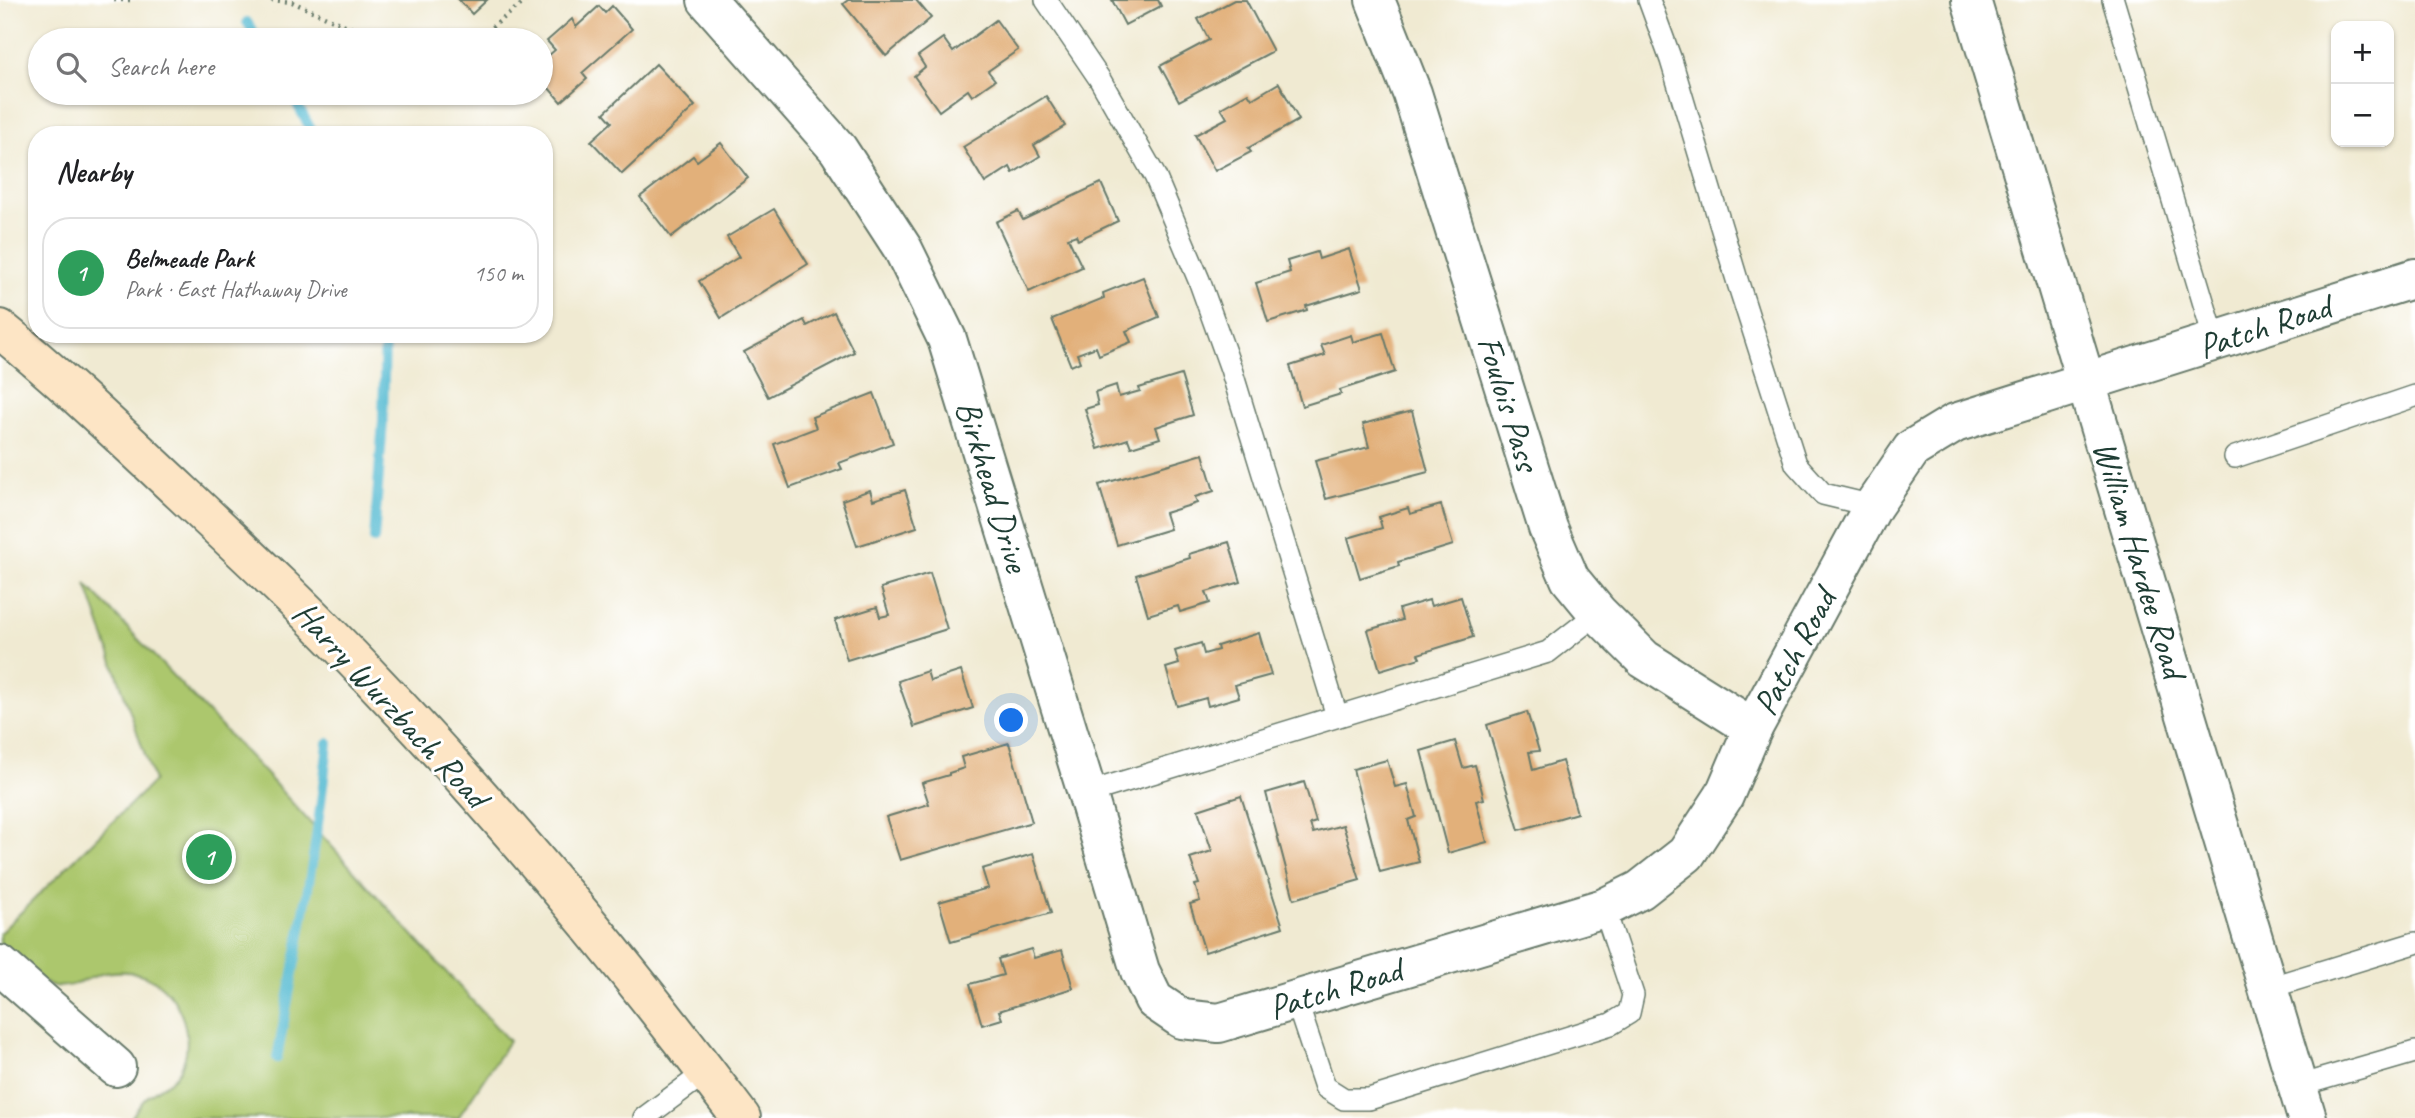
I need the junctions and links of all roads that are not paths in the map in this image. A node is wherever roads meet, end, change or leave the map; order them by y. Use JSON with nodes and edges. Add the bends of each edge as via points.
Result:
{"nodes":[{"id":1,"x":707,"y":0,"type":"edge"},
{"id":2,"x":1046,"y":0,"type":"edge"},
{"id":3,"x":1376,"y":0,"type":"edge"},
{"id":4,"x":1649,"y":0,"type":"edge"},
{"id":5,"x":1971,"y":0,"type":"edge"},
{"id":6,"x":2113,"y":0,"type":"edge"},
{"id":7,"x":2415,"y":278,"type":"edge"},
{"id":8,"x":0,"y":329,"type":"edge"},
{"id":9,"x":2215,"y":341,"type":"junction"},
{"id":10,"x":2087,"y":382,"type":"junction"},
{"id":11,"x":2415,"y":396,"type":"edge"},
{"id":12,"x":2235,"y":457,"type":"dead end"},
{"id":13,"x":1873,"y":506,"type":"junction"},
{"id":14,"x":1598,"y":613,"type":"junction"},
{"id":15,"x":1337,"y":716,"type":"junction"},
{"id":16,"x":1753,"y":728,"type":"junction"},
{"id":17,"x":1087,"y":793,"type":"junction"},
{"id":18,"x":1604,"y":908,"type":"junction"},
{"id":19,"x":2415,"y":943,"type":"edge"},
{"id":20,"x":0,"y":965,"type":"edge"},
{"id":21,"x":2268,"y":988,"type":"junction"},
{"id":22,"x":1296,"y":1000,"type":"junction"},
{"id":23,"x":1182,"y":1019,"type":"joint"},
{"id":24,"x":2415,"y":1052,"type":"edge"},
{"id":25,"x":116,"y":1067,"type":"dead end"},
{"id":26,"x":706,"y":1072,"type":"junction"},
{"id":27,"x":2302,"y":1102,"type":"edge"},
{"id":28,"x":645,"y":1118,"type":"edge"},
{"id":29,"x":741,"y":1118,"type":"edge"}],
"edges":[{"from":1,"to":17,"type":"street","name":"Birkhead Drive","via":[[838,149],[903,249],[942,328]]},
{"from":2,"to":15,"type":"lane","via":[[1155,176],[1199,280],[1231,369]]},
{"from":3,"to":14,"type":"street","name":"Foulois Pass","via":[[1412,93],[1548,528],[1570,579]]},
{"from":4,"to":13,"type":"lane","via":[[1797,464],[1823,494]]},
{"from":5,"to":10,"type":"street","name":"William Hardee Road"},
{"from":6,"to":9,"type":"lane"},
{"from":7,"to":9,"type":"street","name":"Patch Road"},
{"from":8,"to":26,"type":"main road","name":"Harry Wurzbach Road","via":[[131,445],[374,680],[505,825]]},
{"from":9,"to":10,"type":"street","name":"Patch Road"},
{"from":10,"to":13,"type":"street","name":"Patch Road","via":[[1955,423],[1912,449]]},
{"from":10,"to":21,"type":"street","name":"William Hardee Road"},
{"from":11,"to":12,"type":"lane"},
{"from":13,"to":16,"type":"street","name":"Patch Road"},
{"from":14,"to":15,"type":"lane","via":[[1548,652]]},
{"from":14,"to":16,"type":"street","name":"Foulois Pass","via":[[1644,659]]},
{"from":15,"to":17,"type":"lane"},
{"from":16,"to":18,"type":"street","name":"Patch Road","via":[[1724,796],[1686,854],[1640,890]]},
{"from":17,"to":23,"type":"street","name":"Birkhead Drive","via":[[1140,971],[1154,1000]]},
{"from":18,"to":22,"type":"street","name":"Patch Road"},
{"from":18,"to":22,"type":"lane","via":[[1633,995],[1629,1013],[1611,1024],[1369,1099],[1344,1099],[1325,1087]]},
{"from":19,"to":21,"type":"lane"},
{"from":20,"to":25,"type":"street"},
{"from":21,"to":27,"type":"street","name":"William Hardee Road"},
{"from":22,"to":23,"type":"street","name":"Patch Road","via":[[1219,1023]]},
{"from":24,"to":27,"type":"lane"},
{"from":26,"to":28,"type":"lane"},
{"from":26,"to":29,"type":"main road","name":"Harry Wurzbach Road"}]}
